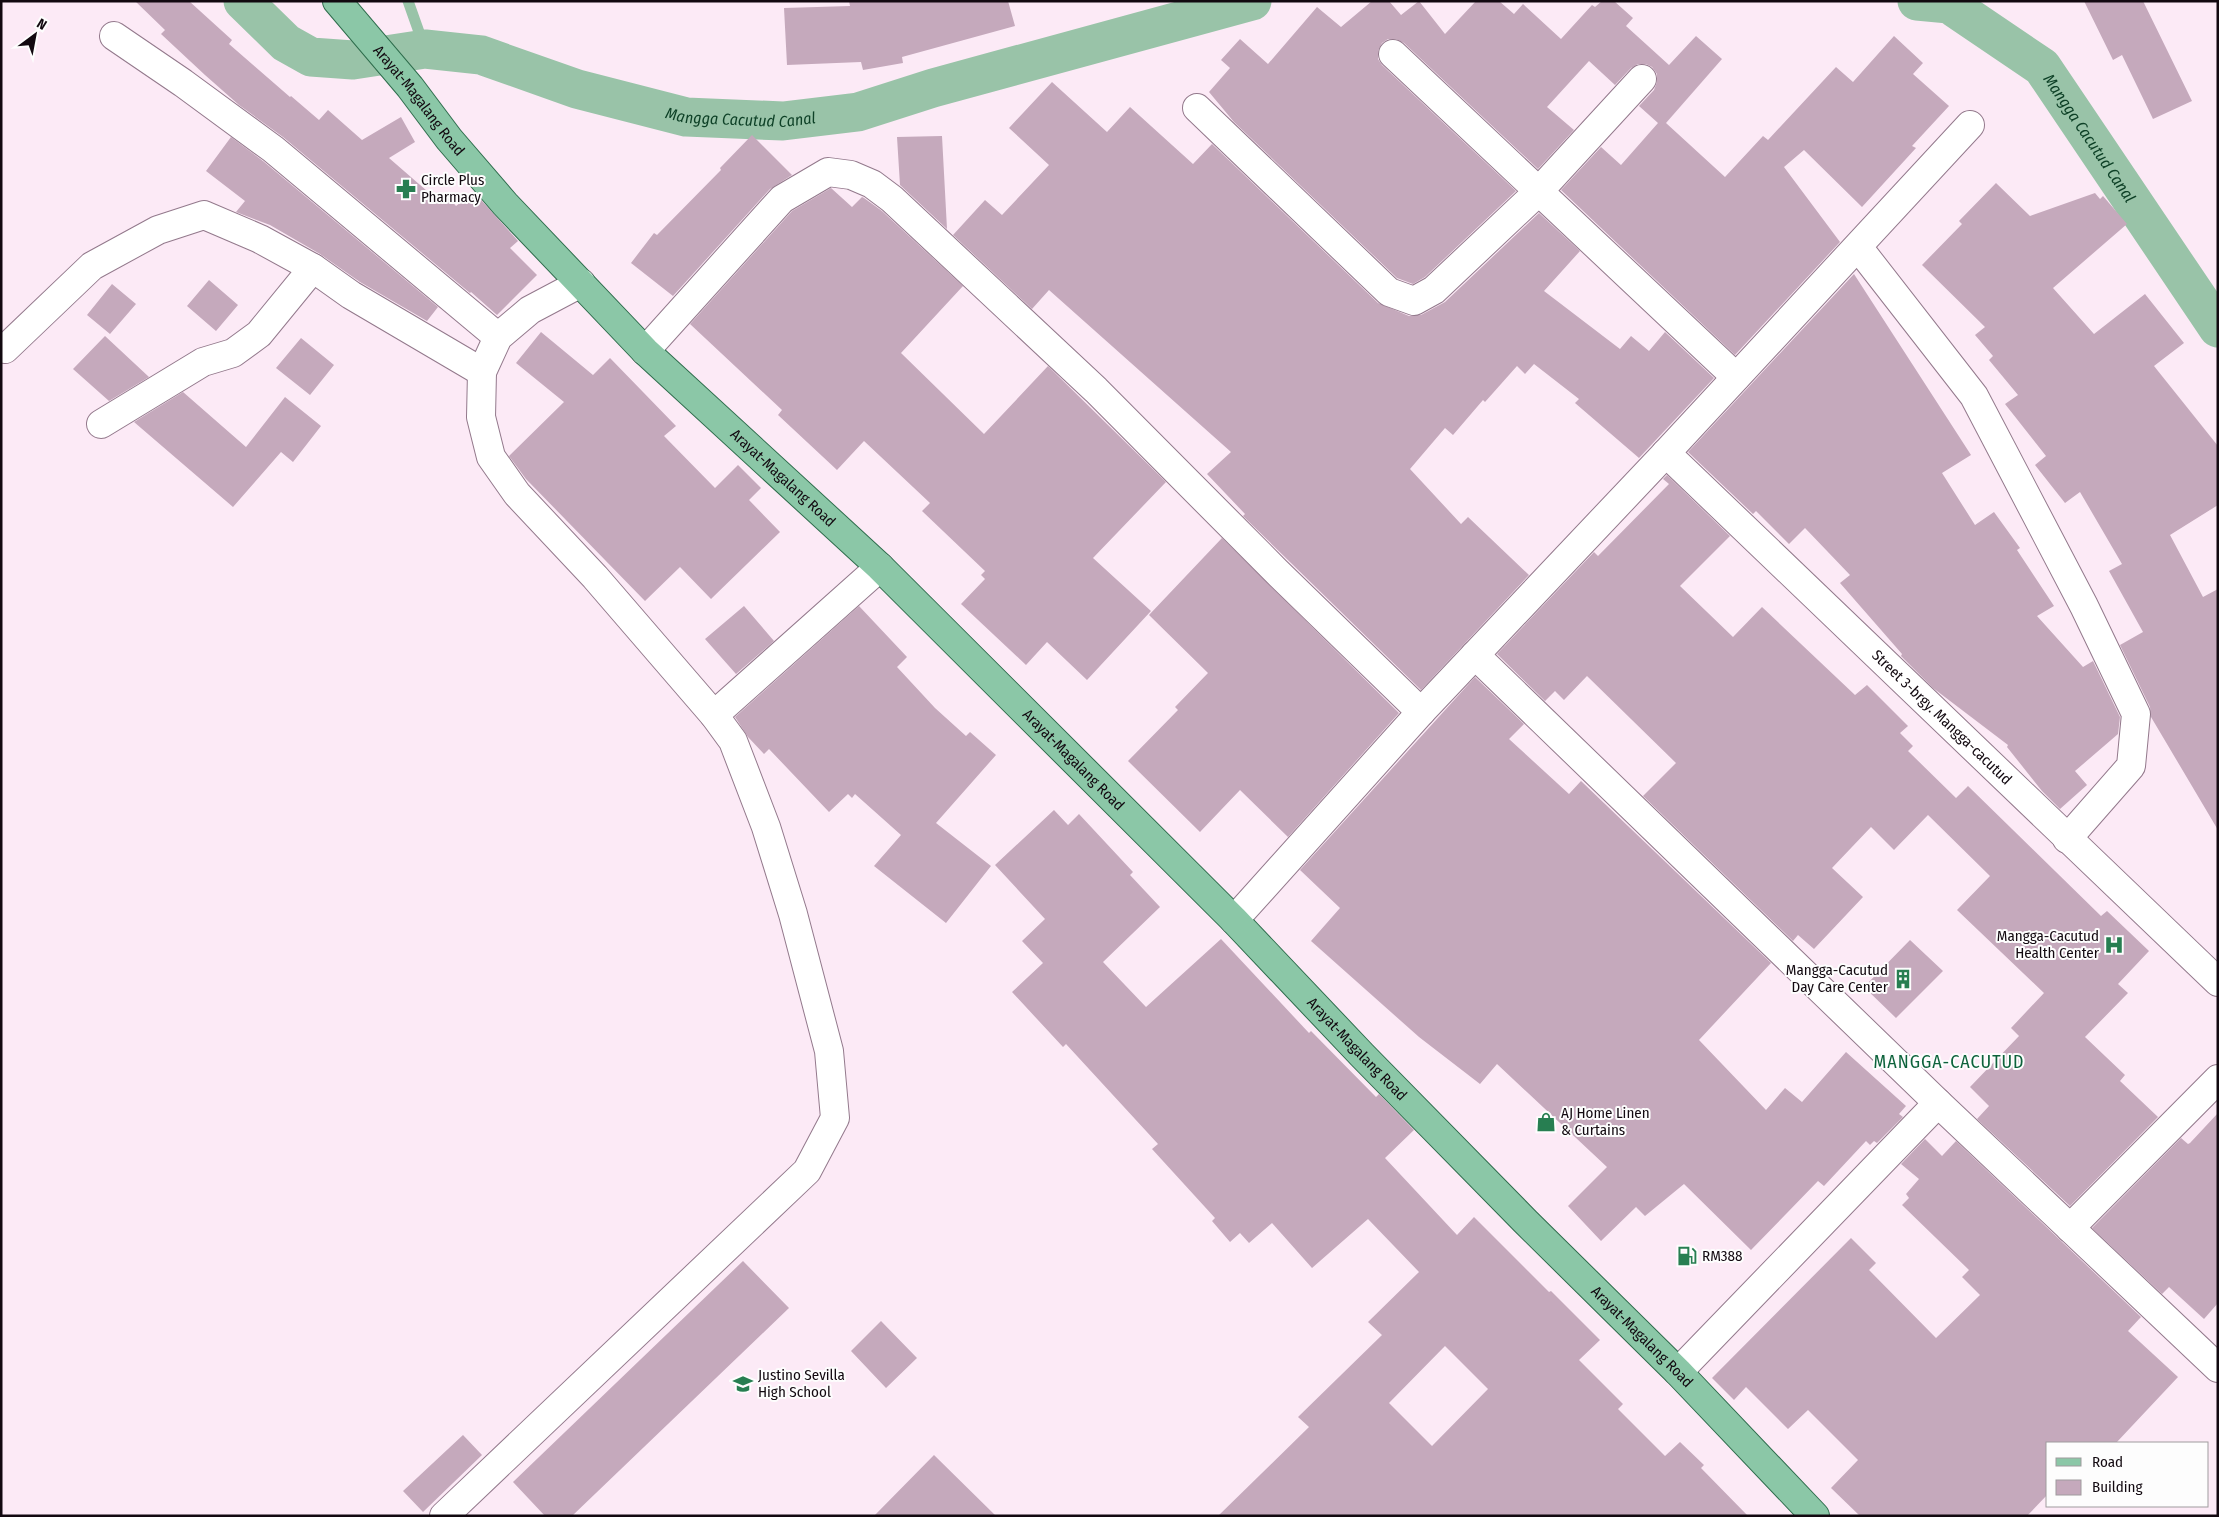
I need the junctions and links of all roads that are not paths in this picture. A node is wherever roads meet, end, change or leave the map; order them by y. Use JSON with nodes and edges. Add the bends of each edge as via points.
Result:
{"nodes":[{"id":1,"x":337,"y":1,"type":"edge"},
{"id":2,"x":114,"y":36,"type":"dead end"},
{"id":3,"x":1394,"y":54,"type":"dead end"},
{"id":4,"x":1642,"y":79,"type":"dead end"},
{"id":5,"x":1197,"y":108,"type":"dead end"},
{"id":6,"x":1970,"y":125,"type":"dead end"},
{"id":7,"x":1539,"y":191,"type":"junction"},
{"id":8,"x":1858,"y":247,"type":"junction"},
{"id":9,"x":313,"y":268,"type":"junction"},
{"id":10,"x":581,"y":283,"type":"junction"},
{"id":11,"x":498,"y":337,"type":"junction"},
{"id":12,"x":5,"y":349,"type":"dead end"},
{"id":13,"x":645,"y":352,"type":"junction"},
{"id":14,"x":482,"y":372,"type":"junction"},
{"id":15,"x":1736,"y":377,"type":"junction"},
{"id":16,"x":101,"y":424,"type":"dead end"},
{"id":17,"x":1666,"y":453,"type":"junction"},
{"id":18,"x":880,"y":567,"type":"junction"},
{"id":19,"x":1475,"y":655,"type":"junction"},
{"id":20,"x":1421,"y":712,"type":"junction"},
{"id":21,"x":714,"y":714,"type":"junction"},
{"id":22,"x":2067,"y":839,"type":"junction"},
{"id":23,"x":1234,"y":920,"type":"junction"},
{"id":24,"x":2218,"y":982,"type":"edge"},
{"id":25,"x":2218,"y":1079,"type":"edge"},
{"id":26,"x":1938,"y":1103,"type":"junction"},
{"id":27,"x":2070,"y":1228,"type":"junction"},
{"id":28,"x":2218,"y":1368,"type":"edge"},
{"id":29,"x":1678,"y":1372,"type":"junction"},
{"id":30,"x":444,"y":1516,"type":"edge"},
{"id":31,"x":1815,"y":1516,"type":"edge"}],
"edges":[{"from":1,"to":10,"type":"main road","name":"Arayat-Magalang Road","via":[[505,204]]},
{"from":2,"to":11,"type":"street","via":[[273,149]]},
{"from":3,"to":7,"type":"street"},
{"from":4,"to":7,"type":"street"},
{"from":5,"to":7,"type":"street","via":[[1390,292],[1414,301],[1434,290]]},
{"from":6,"to":8,"type":"street"},
{"from":7,"to":15,"type":"street"},
{"from":8,"to":15,"type":"street"},
{"from":8,"to":22,"type":"street","via":[[1974,396],[2084,606],[2136,714],[2131,766]]},
{"from":9,"to":12,"type":"street","via":[[204,214],[158,230],[92,266]]},
{"from":9,"to":14,"type":"street","via":[[351,295]]},
{"from":9,"to":16,"type":"street","via":[[259,334],[233,352],[204,362]]},
{"from":10,"to":11,"type":"street","via":[[530,310]]},
{"from":10,"to":13,"type":"main road","name":"Arayat-Magalang Road"},
{"from":11,"to":14,"type":"street"},
{"from":13,"to":18,"type":"main road","name":"Arayat-Magalang Road"},
{"from":13,"to":20,"type":"street","via":[[782,199],[828,172],[851,175],[872,184],[1096,390],[1276,572]]},
{"from":14,"to":21,"type":"street","via":[[480,417],[491,457],[517,494]]},
{"from":15,"to":17,"type":"street"},
{"from":17,"to":19,"type":"street"},
{"from":17,"to":22,"type":"street","name":"Street 3-brgy. Mangga-cacutud"},
{"from":18,"to":21,"type":"street"},
{"from":18,"to":23,"type":"main road","name":"Arayat-Magalang Road"},
{"from":19,"to":20,"type":"street"},
{"from":19,"to":26,"type":"street"},
{"from":20,"to":23,"type":"street"},
{"from":21,"to":30,"type":"street","via":[[733,741],[766,827],[793,914],[829,1051],[835,1118],[808,1171]]},
{"from":22,"to":24,"type":"street","name":"Street 3-brgy. Mangga-cacutud"},
{"from":23,"to":29,"type":"main road","name":"Arayat-Magalang Road","via":[[1498,1194]]},
{"from":25,"to":27,"type":"street"},
{"from":26,"to":27,"type":"street"},
{"from":26,"to":29,"type":"street"},
{"from":27,"to":28,"type":"street"},
{"from":29,"to":31,"type":"main road","name":"Arayat-Magalang Road"}]}
